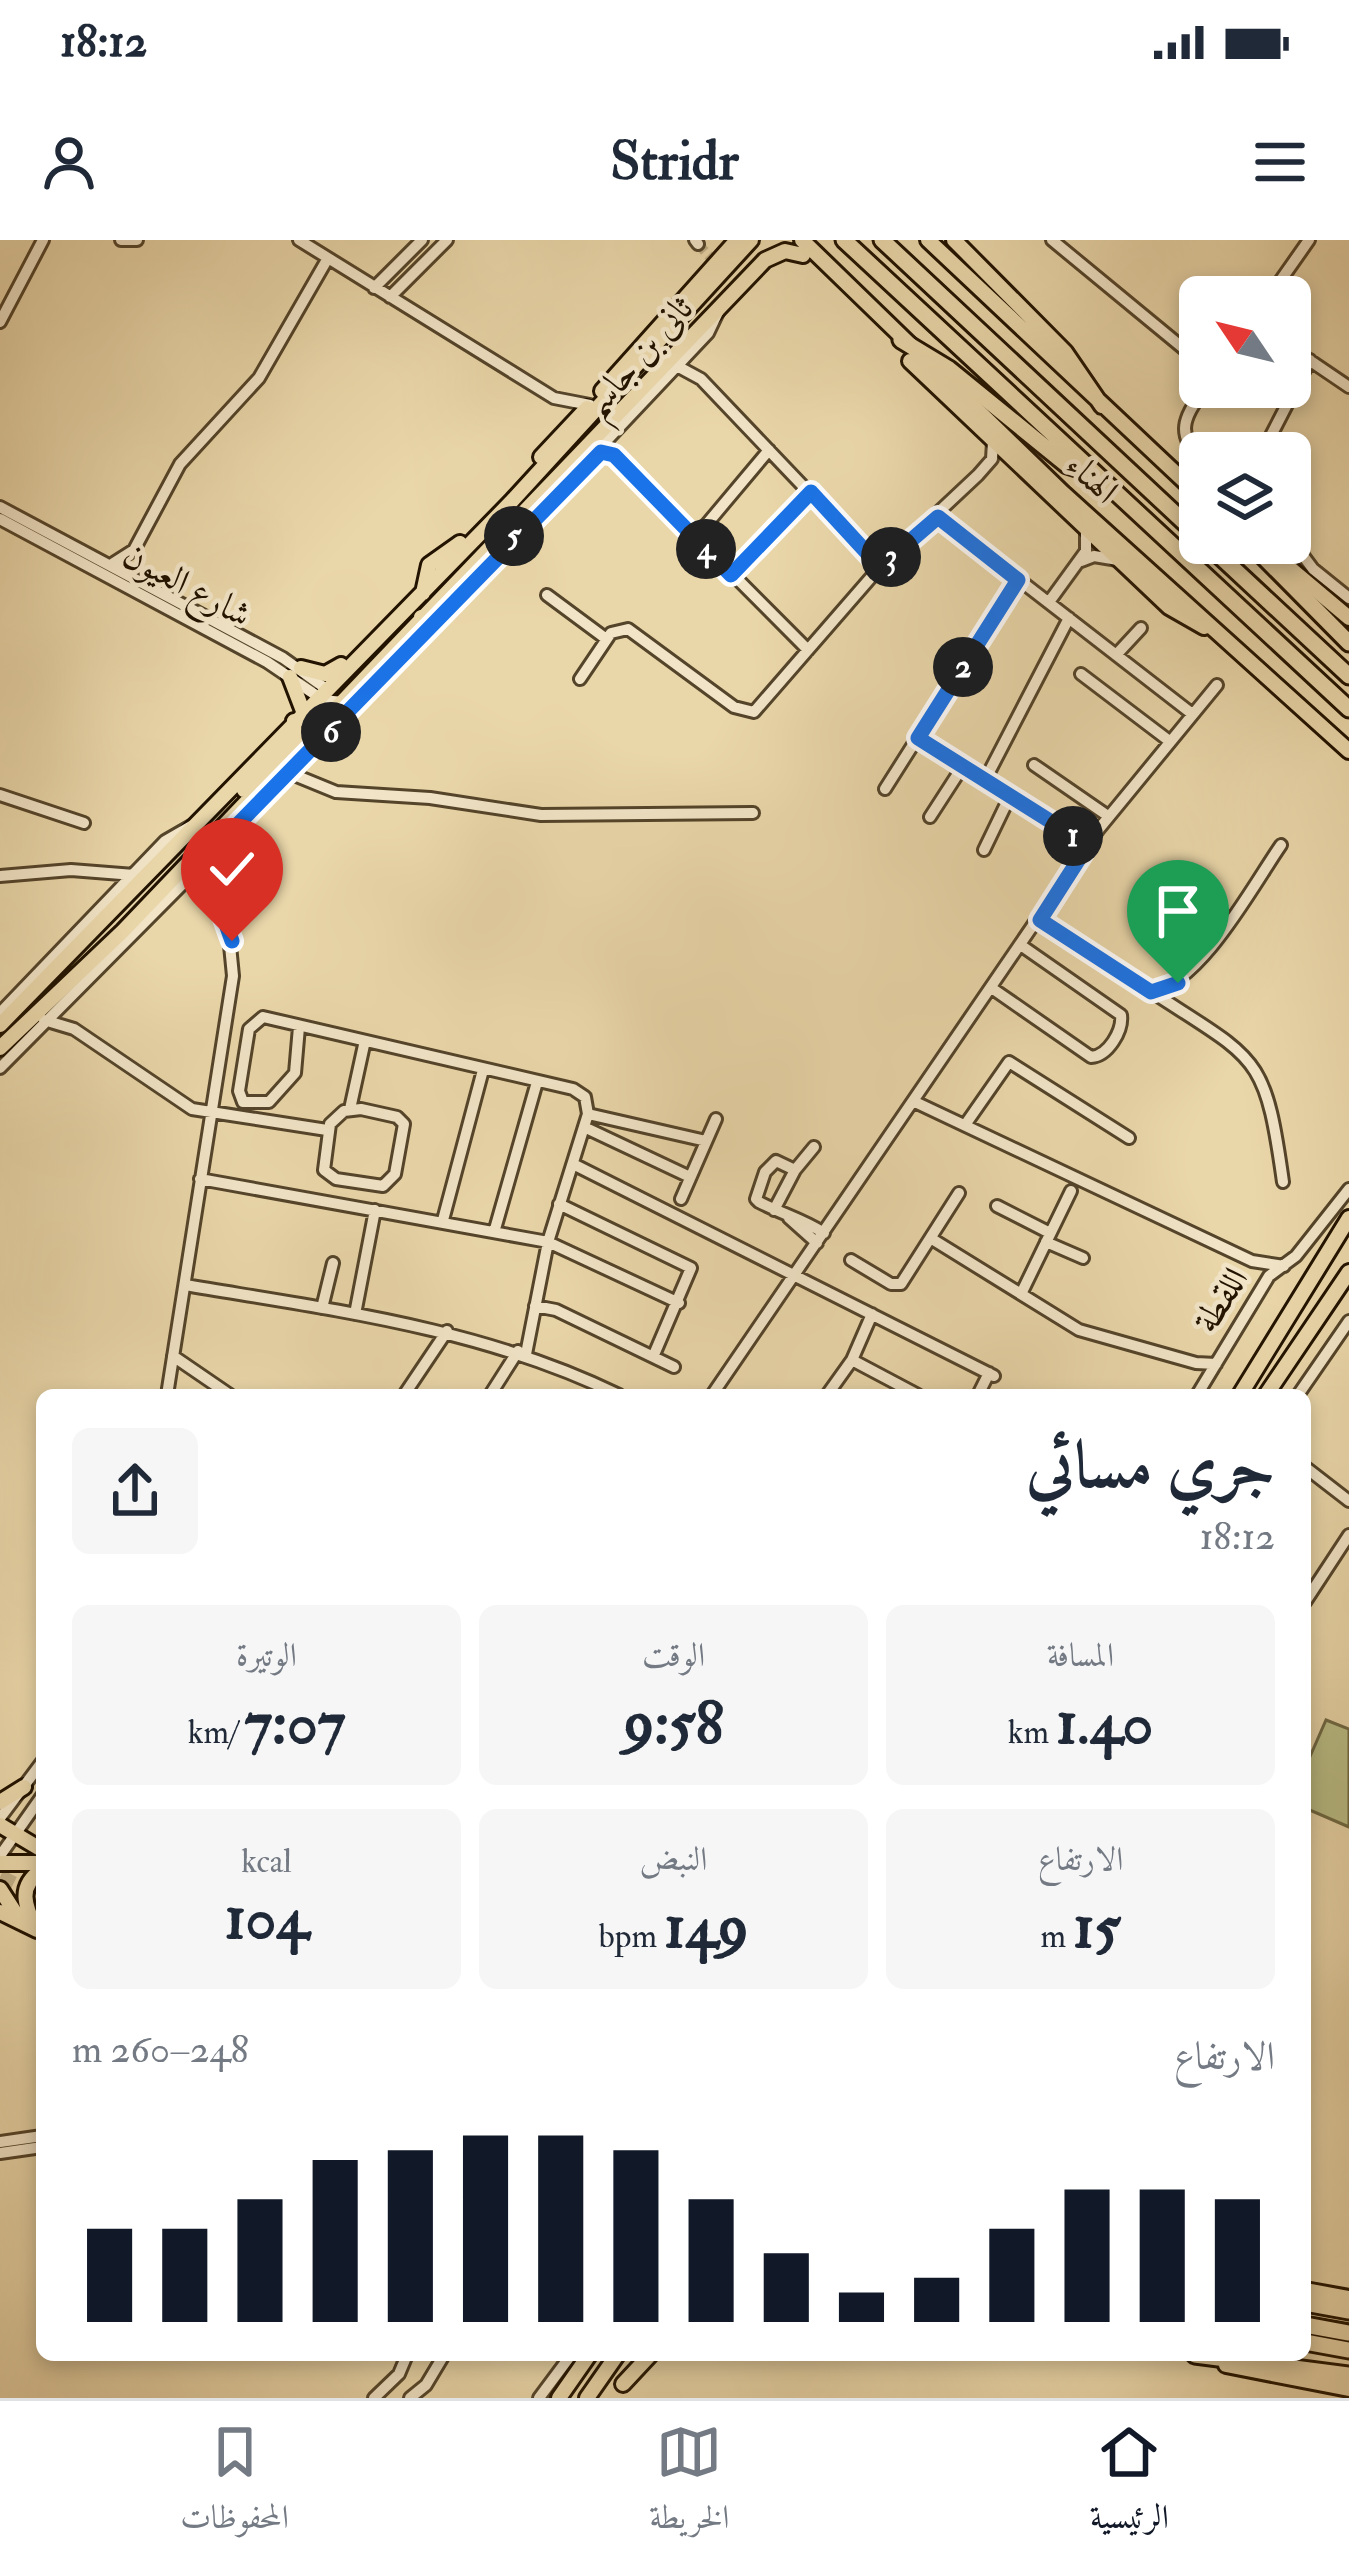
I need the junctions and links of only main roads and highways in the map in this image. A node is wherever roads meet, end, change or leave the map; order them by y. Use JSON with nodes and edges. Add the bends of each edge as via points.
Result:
{"nodes":[{"id":1,"x":764,"y":240,"type":"edge"},
{"id":2,"x":786,"y":240,"type":"edge"},
{"id":3,"x":844,"y":240,"type":"edge"},
{"id":4,"x":882,"y":240,"type":"edge"},
{"id":5,"x":897,"y":240,"type":"edge"},
{"id":6,"x":928,"y":240,"type":"edge"},
{"id":7,"x":954,"y":240,"type":"edge"},
{"id":8,"x":742,"y":244,"type":"edge"},
{"id":9,"x":803,"y":248,"type":"edge"},
{"id":10,"x":765,"y":260,"type":"junction"},
{"id":11,"x":909,"y":266,"type":"junction"},
{"id":12,"x":902,"y":340,"type":"junction"},
{"id":13,"x":1104,"y":411,"type":"junction"},
{"id":14,"x":1090,"y":472,"type":"junction"},
{"id":15,"x":1179,"y":477,"type":"edge"},
{"id":16,"x":1179,"y":518,"type":"edge"},
{"id":17,"x":473,"y":560,"type":"junction"},
{"id":18,"x":1229,"y":564,"type":"edge"},
{"id":19,"x":1271,"y":564,"type":"edge"},
{"id":20,"x":1286,"y":564,"type":"edge"},
{"id":21,"x":472,"y":582,"type":"road end"},
{"id":22,"x":423,"y":593,"type":"junction"},
{"id":23,"x":445,"y":610,"type":"road end"},
{"id":24,"x":404,"y":611,"type":"junction"},
{"id":25,"x":421,"y":617,"type":"junction"},
{"id":26,"x":1349,"y":618,"type":"edge"},
{"id":27,"x":1217,"y":632,"type":"junction"},
{"id":28,"x":1349,"y":643,"type":"edge"},
{"id":29,"x":365,"y":648,"type":"junction"},
{"id":30,"x":1349,"y":676,"type":"edge"},
{"id":31,"x":364,"y":680,"type":"junction"},
{"id":32,"x":328,"y":697,"type":"junction"},
{"id":33,"x":1349,"y":709,"type":"edge"},
{"id":34,"x":299,"y":716,"type":"junction"},
{"id":35,"x":1349,"y":751,"type":"edge"},
{"id":36,"x":251,"y":783,"type":"junction"},
{"id":37,"x":160,"y":892,"type":"junction"},
{"id":38,"x":88,"y":963,"type":"junction"},
{"id":39,"x":86,"y":981,"type":"road end"},
{"id":40,"x":0,"y":1025,"type":"edge"},
{"id":41,"x":0,"y":1048,"type":"edge"},
{"id":42,"x":1349,"y":1218,"type":"edge"},
{"id":43,"x":1349,"y":1272,"type":"edge"},
{"id":44,"x":1264,"y":1356,"type":"junction"},
{"id":45,"x":1234,"y":1389,"type":"edge"},
{"id":46,"x":1244,"y":1389,"type":"edge"},
{"id":47,"x":1270,"y":1389,"type":"edge"},
{"id":48,"x":24,"y":1787,"type":"road end"},
{"id":49,"x":0,"y":1802,"type":"edge"},
{"id":50,"x":0,"y":1821,"type":"edge"},
{"id":51,"x":17,"y":1834,"type":"junction"},
{"id":52,"x":0,"y":1845,"type":"edge"},
{"id":53,"x":36,"y":1846,"type":"edge"},
{"id":54,"x":0,"y":1860,"type":"edge"},
{"id":55,"x":36,"y":1865,"type":"edge"},
{"id":56,"x":36,"y":1875,"type":"edge"},
{"id":57,"x":0,"y":1889,"type":"edge"},
{"id":58,"x":0,"y":1914,"type":"edge"},
{"id":59,"x":34,"y":1929,"type":"edge"},
{"id":60,"x":1311,"y":2291,"type":"edge"},
{"id":61,"x":1349,"y":2298,"type":"edge"},
{"id":62,"x":1311,"y":2304,"type":"edge"},
{"id":63,"x":1349,"y":2312,"type":"edge"},
{"id":64,"x":1311,"y":2326,"type":"edge"},
{"id":65,"x":1349,"y":2333,"type":"edge"},
{"id":66,"x":1311,"y":2343,"type":"edge"},
{"id":67,"x":1349,"y":2350,"type":"edge"},
{"id":68,"x":586,"y":2361,"type":"edge"},
{"id":69,"x":613,"y":2361,"type":"edge"},
{"id":70,"x":642,"y":2361,"type":"edge"},
{"id":71,"x":1219,"y":2361,"type":"edge"},
{"id":72,"x":1238,"y":2361,"type":"edge"},
{"id":73,"x":1349,"y":2375,"type":"edge"},
{"id":74,"x":623,"y":2384,"type":"road end"},
{"id":75,"x":1349,"y":2389,"type":"edge"},
{"id":76,"x":559,"y":2398,"type":"edge"},
{"id":77,"x":587,"y":2398,"type":"edge"}],
"edges":[{"from":1,"to":10,"type":"main road"},
{"from":2,"to":9,"type":"main road"},
{"from":3,"to":14,"type":"highway","name":"الهناء"},
{"from":4,"to":11,"type":"highway","name":"الهناء"},
{"from":5,"to":11,"type":"highway"},
{"from":6,"to":13,"type":"main road","name":"الهناء"},
{"from":7,"to":13,"type":"main road","via":[[1066,352]]},
{"from":8,"to":22,"type":"main road"},
{"from":8,"to":22,"type":"main road","name":"ثانى بن جاسم","via":[[713,260],[590,405],[454,549],[429,565]]},
{"from":9,"to":10,"type":"main road"},
{"from":9,"to":12,"type":"main road","name":"الهناء"},
{"from":9,"to":27,"type":"main road","via":[[1168,607]]},
{"from":10,"to":17,"type":"main road","name":"ثانى بن جاسم"},
{"from":11,"to":16,"type":"highway","name":"الهناء"},
{"from":12,"to":14,"type":"highway","via":[[1067,464]]},
{"from":12,"to":27,"type":"main road","name":"الهناء"},
{"from":13,"to":15,"type":"main road","name":"الهناء"},
{"from":14,"to":33,"type":"highway","name":"الهناء"},
{"from":17,"to":21,"type":"main road"},
{"from":17,"to":25,"type":"main road","name":"ثانى بن جاسم"},
{"from":18,"to":30,"type":"highway","name":"الهناء"},
{"from":19,"to":28,"type":"highway"},
{"from":20,"to":26,"type":"main road"},
{"from":22,"to":24,"type":"main road","name":"ثانى بن جاسم"},
{"from":23,"to":25,"type":"main road"},
{"from":24,"to":29,"type":"main road","name":"ثانى بن جاسم"},
{"from":24,"to":34,"type":"main road","via":[[333,671],[295,672]]},
{"from":25,"to":31,"type":"main road","name":"ثانى بن جاسم"},
{"from":27,"to":35,"type":"main road","name":"الهناء"},
{"from":29,"to":31,"type":"main road","via":[[353,672]]},
{"from":29,"to":32,"type":"main road","name":"ثانى بن جاسم"},
{"from":31,"to":32,"type":"main road","name":"ثانى بن جاسم"},
{"from":32,"to":34,"type":"main road","name":"ثانى بن جاسم"},
{"from":32,"to":36,"type":"main road"},
{"from":32,"to":37,"type":"main road","name":"ثانى بن جاسم"},
{"from":34,"to":36,"type":"main road","via":[[295,735]]},
{"from":34,"to":40,"type":"main road","name":"ثانى بن جاسم"},
{"from":36,"to":37,"type":"main road","via":[[177,860]]},
{"from":37,"to":38,"type":"main road","name":"ثانى بن جاسم"},
{"from":38,"to":39,"type":"main road"},
{"from":38,"to":41,"type":"main road","name":"ثانى بن جاسم"},
{"from":42,"to":44,"type":"main road","name":"اللقطة"},
{"from":43,"to":47,"type":"main road"},
{"from":44,"to":45,"type":"main road"},
{"from":44,"to":46,"type":"main road","name":"اللقطة"},
{"from":48,"to":49,"type":"main road"},
{"from":50,"to":51,"type":"main road"},
{"from":51,"to":52,"type":"main road"},
{"from":51,"to":53,"type":"main road"},
{"from":54,"to":55,"type":"main road"},
{"from":56,"to":59,"type":"main road","via":[[24,1893]]},
{"from":57,"to":59,"type":"main road"},
{"from":58,"to":59,"type":"main road"},
{"from":60,"to":61,"type":"main road"},
{"from":62,"to":63,"type":"highway"},
{"from":64,"to":65,"type":"highway"},
{"from":66,"to":67,"type":"highway"},
{"from":68,"to":76,"type":"main road"},
{"from":69,"to":77,"type":"main road"},
{"from":70,"to":74,"type":"main road"},
{"from":71,"to":75,"type":"main road"},
{"from":72,"to":73,"type":"highway"}]}
